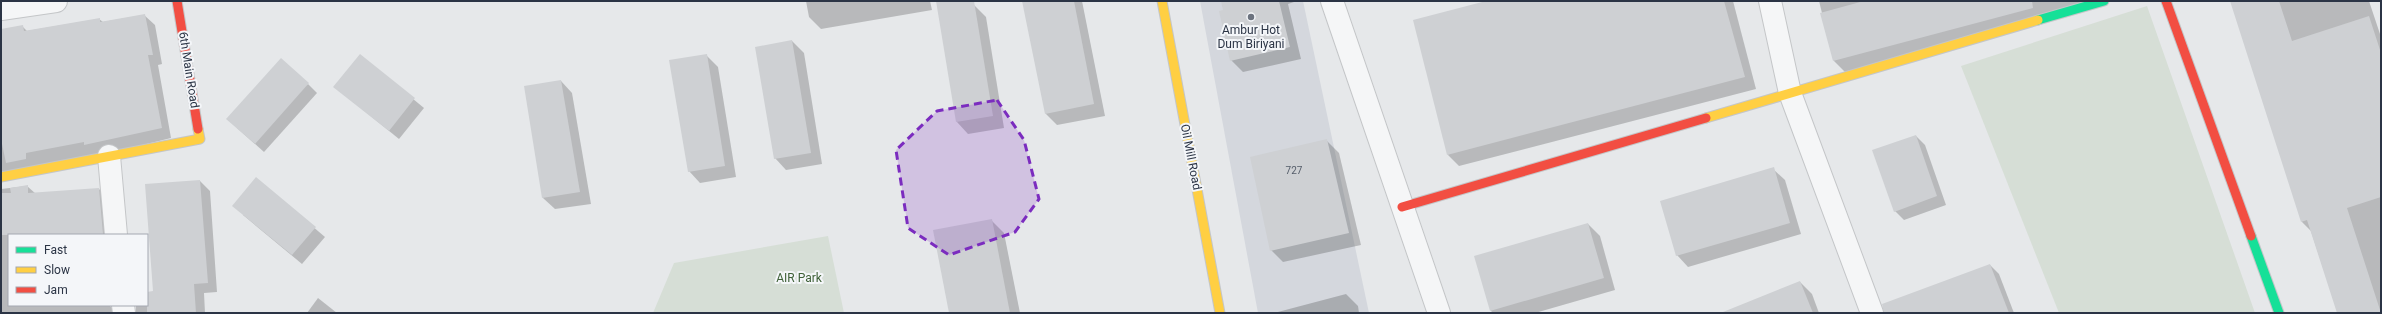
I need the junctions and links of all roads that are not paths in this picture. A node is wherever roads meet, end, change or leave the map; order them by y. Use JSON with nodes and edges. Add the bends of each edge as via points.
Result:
{"nodes":[{"id":1,"x":56,"y":1,"type":"edge"},
{"id":2,"x":177,"y":1,"type":"edge"},
{"id":3,"x":1162,"y":1,"type":"edge"},
{"id":4,"x":1332,"y":1,"type":"edge"},
{"id":5,"x":1770,"y":1,"type":"edge"},
{"id":6,"x":2104,"y":1,"type":"edge"},
{"id":7,"x":2166,"y":1,"type":"edge"},
{"id":8,"x":28,"y":2,"type":"edge"},
{"id":9,"x":1,"y":9,"type":"edge"},
{"id":10,"x":1790,"y":93,"type":"junction"},
{"id":11,"x":109,"y":156,"type":"junction"},
{"id":12,"x":1,"y":177,"type":"edge"},
{"id":13,"x":1402,"y":207,"type":"junction"},
{"id":14,"x":116,"y":234,"type":"edge"},
{"id":15,"x":1220,"y":313,"type":"edge"},
{"id":16,"x":1439,"y":313,"type":"edge"},
{"id":17,"x":1872,"y":313,"type":"edge"},
{"id":18,"x":2279,"y":313,"type":"edge"}],
"edges":[{"from":1,"to":8,"type":"street"},
{"from":2,"to":11,"type":"street","name":"6th Main Road","via":[[200,139]]},
{"from":3,"to":15,"type":"street","name":"Oil Mill Road"},
{"from":4,"to":13,"type":"street"},
{"from":5,"to":10,"type":"street"},
{"from":6,"to":10,"type":"street"},
{"from":7,"to":18,"type":"street"},
{"from":8,"to":9,"type":"street"},
{"from":10,"to":13,"type":"street"},
{"from":10,"to":17,"type":"street"},
{"from":11,"to":12,"type":"street"},
{"from":11,"to":14,"type":"street"},
{"from":13,"to":16,"type":"street"}]}
